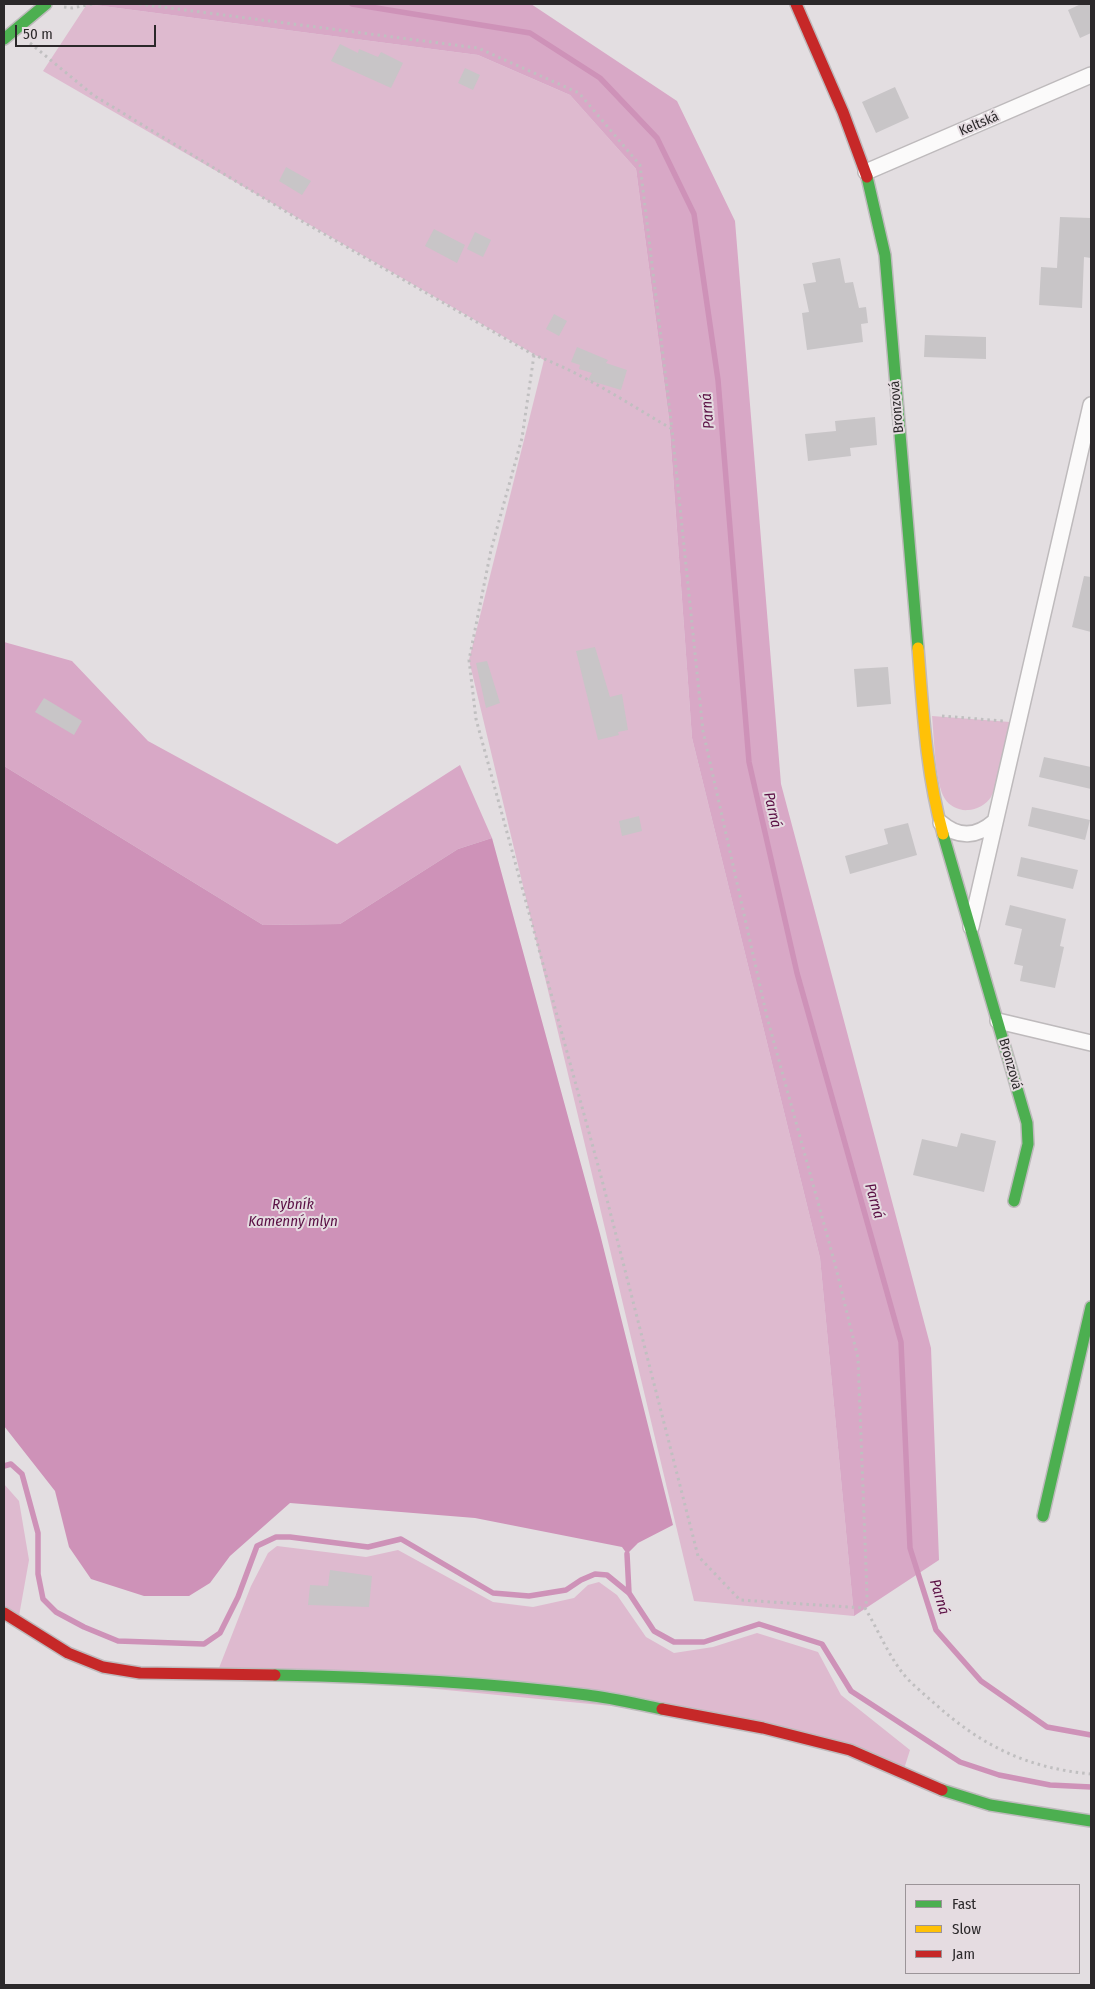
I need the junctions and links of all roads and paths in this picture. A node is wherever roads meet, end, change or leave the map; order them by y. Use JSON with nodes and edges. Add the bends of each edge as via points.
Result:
{"nodes":[{"id":1,"x":46,"y":4,"type":"edge"},
{"id":2,"x":93,"y":4,"type":"edge"},
{"id":3,"x":139,"y":4,"type":"edge"},
{"id":4,"x":796,"y":4,"type":"edge"},
{"id":5,"x":60,"y":6,"type":"dead end"},
{"id":6,"x":14,"y":30,"type":"junction"},
{"id":7,"x":4,"y":39,"type":"edge"},
{"id":8,"x":1091,"y":75,"type":"edge"},
{"id":9,"x":866,"y":172,"type":"junction"},
{"id":10,"x":534,"y":355,"type":"junction"},
{"id":11,"x":1091,"y":405,"type":"edge"},
{"id":12,"x":672,"y":429,"type":"junction"},
{"id":13,"x":932,"y":716,"type":"dead end"},
{"id":14,"x":1010,"y":722,"type":"dead end"},
{"id":15,"x":994,"y":822,"type":"junction"},
{"id":16,"x":940,"y":823,"type":"junction"},
{"id":17,"x":971,"y":928,"type":"junction"},
{"id":18,"x":998,"y":1021,"type":"junction"},
{"id":19,"x":1091,"y":1043,"type":"edge"},
{"id":20,"x":1014,"y":1201,"type":"dead end"},
{"id":21,"x":1091,"y":1306,"type":"edge"},
{"id":22,"x":1043,"y":1516,"type":"dead end"},
{"id":23,"x":865,"y":1608,"type":"junction"},
{"id":24,"x":4,"y":1613,"type":"edge"},
{"id":25,"x":1091,"y":1774,"type":"edge"},
{"id":26,"x":1091,"y":1821,"type":"edge"}],
"edges":[{"from":1,"to":6,"type":"street"},
{"from":2,"to":5,"type":"path","via":[[72,8]]},
{"from":3,"to":12,"type":"path","via":[[478,48],[579,93],[640,165]]},
{"from":4,"to":9,"type":"street","name":"Bronzová"},
{"from":6,"to":7,"type":"street"},
{"from":6,"to":10,"type":"path","via":[[93,95],[300,220]]},
{"from":8,"to":9,"type":"street","name":"Keltská"},
{"from":9,"to":16,"type":"street","name":"Bronzová","via":[[885,256],[928,767]]},
{"from":10,"to":12,"type":"path","via":[[579,375]]},
{"from":10,"to":23,"type":"path","via":[[522,438],[490,550],[469,660],[476,719],[600,1170],[698,1556],[740,1600]]},
{"from":11,"to":15,"type":"street","name":"Bronzová"},
{"from":12,"to":23,"type":"path","via":[[702,731],[768,1017],[858,1358]]},
{"from":13,"to":14,"type":"path"},
{"from":15,"to":16,"type":"street","via":[[980,832],[963,834]]},
{"from":15,"to":17,"type":"street","name":"Bronzová"},
{"from":16,"to":17,"type":"street","name":"Bronzová"},
{"from":17,"to":18,"type":"street","name":"Bronzová"},
{"from":18,"to":19,"type":"street"},
{"from":18,"to":20,"type":"street","name":"Bronzová","via":[[1028,1130],[1028,1144]]},
{"from":21,"to":22,"type":"street"},
{"from":23,"to":25,"type":"path","via":[[901,1671],[959,1726],[1000,1751],[1019,1758]]},
{"from":24,"to":26,"type":"street","via":[[68,1653],[103,1667],[140,1673],[336,1676],[466,1683],[588,1695],[763,1728],[850,1750],[944,1791],[990,1805]]}]}
